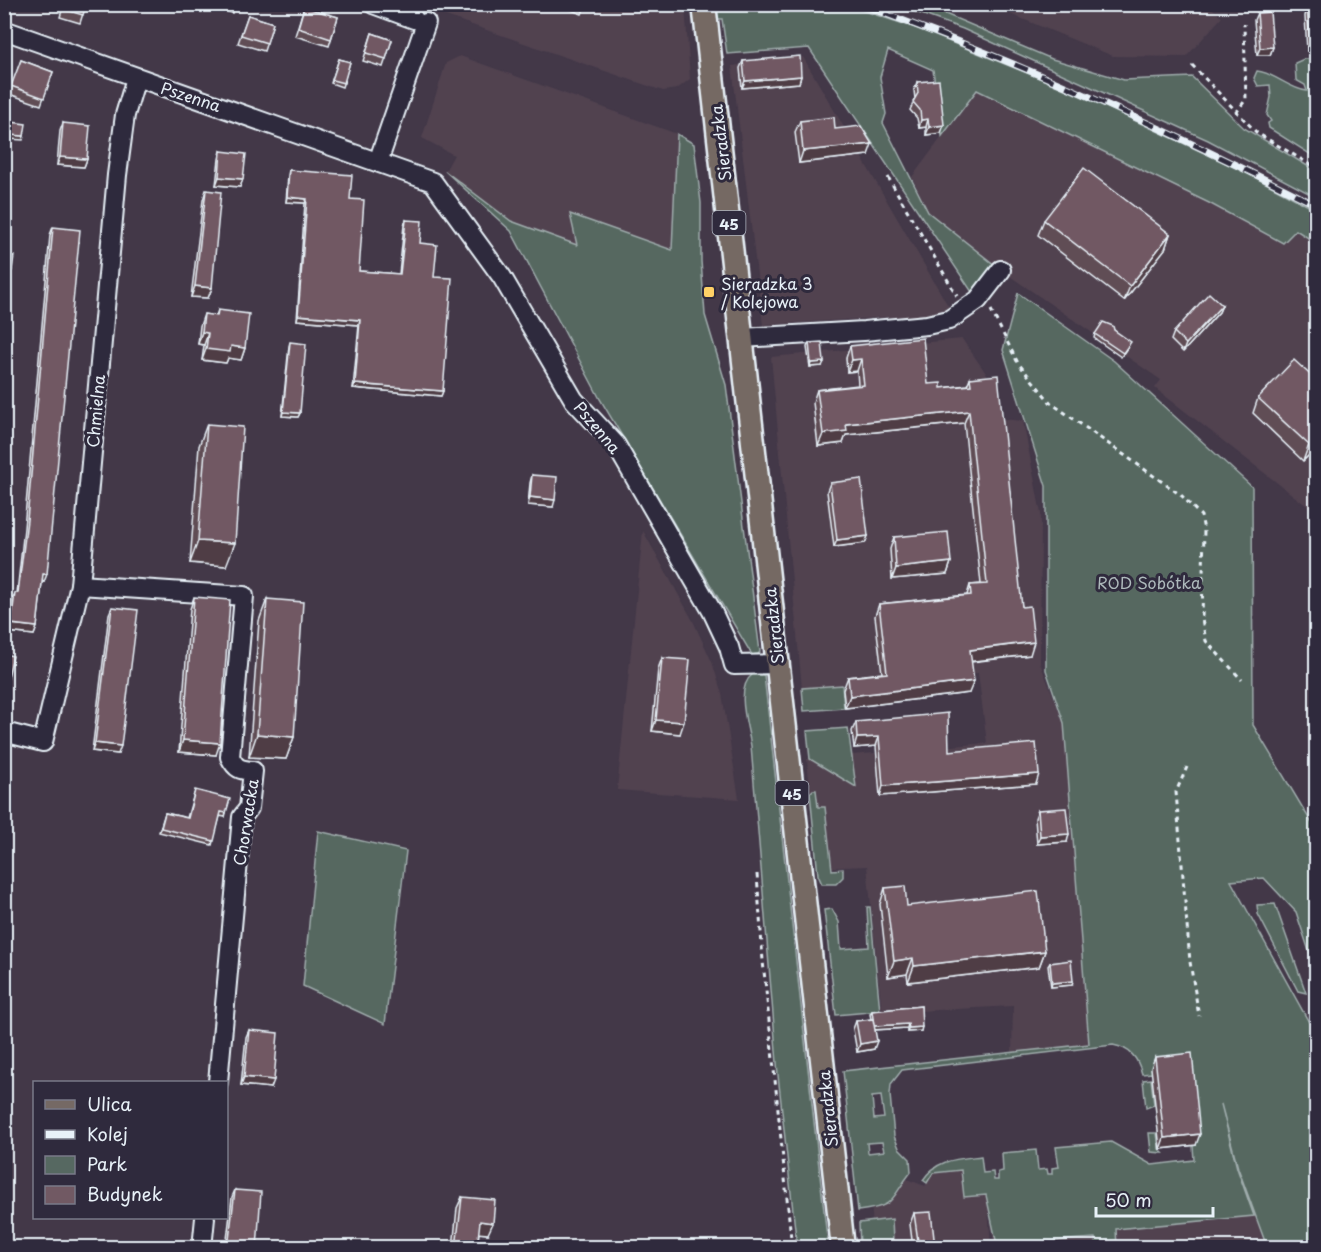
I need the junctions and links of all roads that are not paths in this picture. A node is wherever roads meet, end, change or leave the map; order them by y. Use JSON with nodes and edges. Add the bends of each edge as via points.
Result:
{"nodes":[{"id":1,"x":373,"y":4,"type":"edge"},
{"id":2,"x":704,"y":4,"type":"edge"},
{"id":3,"x":4,"y":30,"type":"edge"},
{"id":4,"x":136,"y":78,"type":"junction"},
{"id":5,"x":378,"y":162,"type":"junction"},
{"id":6,"x":1001,"y":270,"type":"dead end"},
{"id":7,"x":742,"y":338,"type":"junction"},
{"id":8,"x":80,"y":585,"type":"junction"},
{"id":9,"x":777,"y":664,"type":"junction"},
{"id":10,"x":4,"y":732,"type":"edge"},
{"id":11,"x":218,"y":1081,"type":"edge"},
{"id":12,"x":205,"y":1219,"type":"edge"},
{"id":13,"x":202,"y":1248,"type":"edge"},
{"id":14,"x":843,"y":1248,"type":"edge"}],
"edges":[{"from":1,"to":5,"type":"street","via":[[420,21]]},
{"from":2,"to":7,"type":"main road","name":"Sieradzka","number":"45"},
{"from":3,"to":4,"type":"street","name":"Pszenna"},
{"from":4,"to":5,"type":"street","name":"Pszenna"},
{"from":4,"to":8,"type":"street","name":"Chmielna","via":[[125,115],[117,175]]},
{"from":5,"to":9,"type":"street","name":"Pszenna","via":[[433,182],[479,243],[574,400],[616,445],[712,610],[734,665]]},
{"from":6,"to":7,"type":"street","via":[[966,311],[927,326]]},
{"from":7,"to":9,"type":"main road","name":"Sieradzka","number":"45"},
{"from":8,"to":10,"type":"street","name":"Chmielna","via":[[43,742]]},
{"from":8,"to":11,"type":"street","name":"Chorwacka","via":[[244,596],[230,757],[240,770],[253,771],[249,808],[242,817]]},
{"from":9,"to":14,"type":"main road","name":"Sieradzka","number":"45"},
{"from":12,"to":13,"type":"street"}]}
